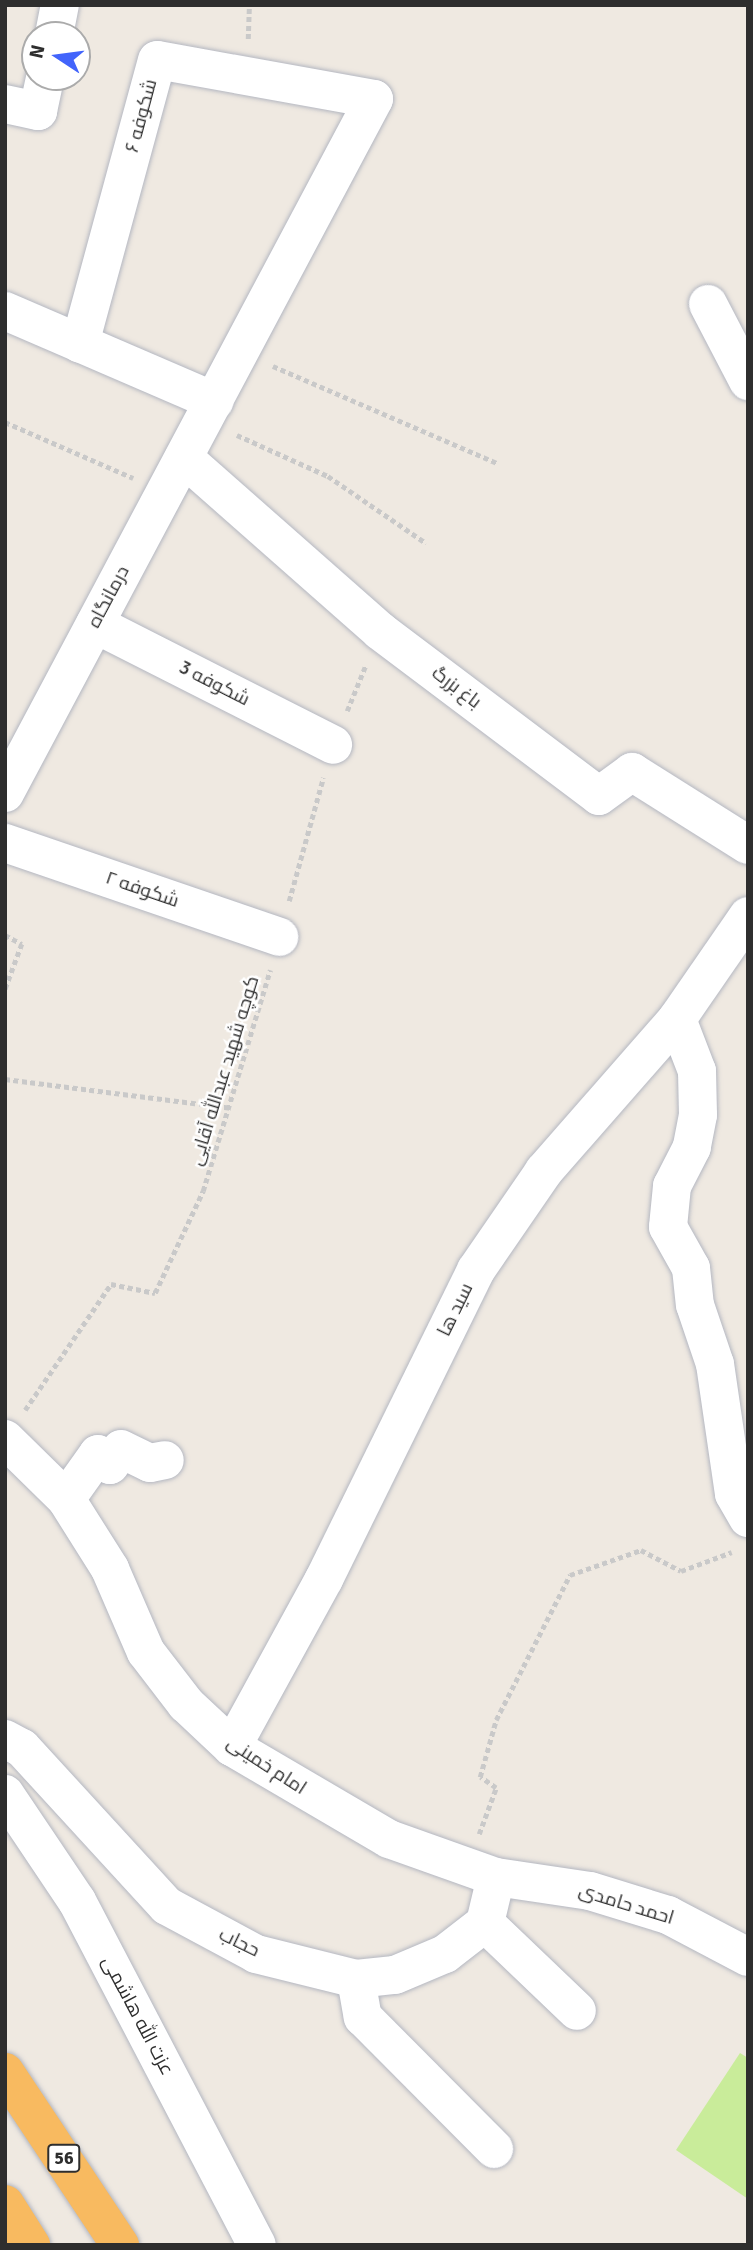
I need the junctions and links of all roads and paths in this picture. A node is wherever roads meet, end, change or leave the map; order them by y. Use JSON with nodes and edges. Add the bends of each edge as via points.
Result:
{"nodes":[{"id":1,"x":42,"y":91,"type":"edge"},
{"id":2,"x":374,"y":99,"type":"joint"},
{"id":3,"x":5,"y":104,"type":"edge"},
{"id":4,"x":708,"y":304,"type":"dead end"},
{"id":5,"x":5,"y":312,"type":"edge"},
{"id":6,"x":80,"y":344,"type":"junction"},
{"id":7,"x":241,"y":351,"type":"junction"},
{"id":8,"x":748,"y":381,"type":"edge"},
{"id":9,"x":209,"y":410,"type":"junction"},
{"id":10,"x":5,"y":422,"type":"edge"},
{"id":11,"x":184,"y":458,"type":"junction"},
{"id":12,"x":499,"y":464,"type":"dead end"},
{"id":13,"x":166,"y":492,"type":"junction"},
{"id":14,"x":426,"y":543,"type":"dead end"},
{"id":15,"x":95,"y":624,"type":"junction"},
{"id":16,"x":380,"y":631,"type":"junction"},
{"id":17,"x":333,"y":745,"type":"junction"},
{"id":18,"x":5,"y":793,"type":"edge"},
{"id":19,"x":5,"y":843,"type":"edge"},
{"id":20,"x":748,"y":845,"type":"edge"},
{"id":21,"x":748,"y":916,"type":"edge"},
{"id":22,"x":5,"y":935,"type":"edge"},
{"id":23,"x":279,"y":937,"type":"junction"},
{"id":24,"x":5,"y":990,"type":"edge"},
{"id":25,"x":677,"y":1019,"type":"junction"},
{"id":26,"x":5,"y":1079,"type":"edge"},
{"id":27,"x":232,"y":1108,"type":"junction"},
{"id":28,"x":5,"y":1439,"type":"edge"},
{"id":29,"x":165,"y":1460,"type":"dead end"},
{"id":30,"x":65,"y":1499,"type":"junction"},
{"id":31,"x":742,"y":1534,"type":"edge"},
{"id":32,"x":5,"y":1739,"type":"edge"},
{"id":33,"x":232,"y":1747,"type":"junction"},
{"id":34,"x":5,"y":1794,"type":"edge"},
{"id":35,"x":480,"y":1874,"type":"junction"},
{"id":36,"x":485,"y":1923,"type":"junction"},
{"id":37,"x":748,"y":1957,"type":"edge"},
{"id":38,"x":356,"y":1979,"type":"junction"},
{"id":39,"x":577,"y":2011,"type":"dead end"},
{"id":40,"x":5,"y":2072,"type":"edge"},
{"id":41,"x":494,"y":2149,"type":"dead end"},
{"id":42,"x":5,"y":2204,"type":"edge"},
{"id":43,"x":31,"y":2245,"type":"edge"},
{"id":44,"x":120,"y":2245,"type":"edge"},
{"id":45,"x":257,"y":2245,"type":"edge"}],
"edges":[{"from":1,"to":3,"type":"street","via":[[38,111]]},
{"from":2,"to":6,"type":"street","name":"شکوفه ۶","via":[[157,60]]},
{"from":2,"to":7,"type":"street","name":"درمانگاه"},
{"from":4,"to":8,"type":"street"},
{"from":5,"to":6,"type":"street"},
{"from":6,"to":9,"type":"street"},
{"from":7,"to":9,"type":"street","name":"درمانگاه"},
{"from":7,"to":12,"type":"path"},
{"from":9,"to":11,"type":"street","name":"درمانگاه"},
{"from":9,"to":14,"type":"path","via":[[328,476]]},
{"from":10,"to":13,"type":"path"},
{"from":11,"to":13,"type":"street","name":"درمانگاه"},
{"from":11,"to":16,"type":"street","name":"باغ بزرگ"},
{"from":13,"to":15,"type":"street","name":"درمانگاه"},
{"from":15,"to":17,"type":"street","name":"شکوفه 3"},
{"from":15,"to":18,"type":"street","name":"درمانگاه"},
{"from":16,"to":17,"type":"path","name":"کوچه شهید عبدالله آقایی"},
{"from":16,"to":20,"type":"street","name":"باغ بزرگ","via":[[599,796],[632,772]]},
{"from":17,"to":23,"type":"path","name":"کوچه شهید عبدالله آقایی"},
{"from":19,"to":23,"type":"street","name":"شکوفه ۲"},
{"from":21,"to":25,"type":"street","name":"سید ها"},
{"from":22,"to":24,"type":"path","via":[[22,944]]},
{"from":23,"to":27,"type":"path","name":"کوچه شهید عبدالله آقایی"},
{"from":25,"to":31,"type":"street","via":[[697,1071],[698,1115],[692,1147],[672,1186],[668,1227],[691,1268],[695,1305],[715,1364]]},
{"from":25,"to":33,"type":"street","name":"سید ها","via":[[544,1171],[476,1270],[330,1568]]},
{"from":26,"to":27,"type":"path"},
{"from":27,"to":28,"type":"path","name":"کوچه شهید عبدالله آقایی","via":[[204,1191],[155,1293],[111,1284]]},
{"from":28,"to":30,"type":"street","name":"امام خمینی"},
{"from":29,"to":30,"type":"street","via":[[150,1463],[121,1449],[110,1465],[98,1454]]},
{"from":30,"to":33,"type":"street","name":"امام خمینی","via":[[110,1569],[146,1652],[187,1704]]},
{"from":31,"to":35,"type":"path","via":[[681,1571],[640,1550],[570,1575],[496,1720],[480,1777],[496,1788]]},
{"from":32,"to":38,"type":"street","name":"حجاب","via":[[22,1748],[167,1906],[256,1954]]},
{"from":33,"to":35,"type":"street","name":"امام خمینی","via":[[389,1839]]},
{"from":34,"to":45,"type":"street","name":"عزت الله هاشمی","via":[[77,1901]]},
{"from":35,"to":36,"type":"street"},
{"from":35,"to":37,"type":"street","name":"احمد حامدی","via":[[590,1891],[668,1915]]},
{"from":36,"to":38,"type":"street","name":"حجاب","via":[[445,1954],[396,1975]]},
{"from":36,"to":39,"type":"street"},
{"from":38,"to":41,"type":"street","via":[[363,2017]]},
{"from":40,"to":44,"type":"highway","number":"56"},
{"from":42,"to":43,"type":"highway"}]}
